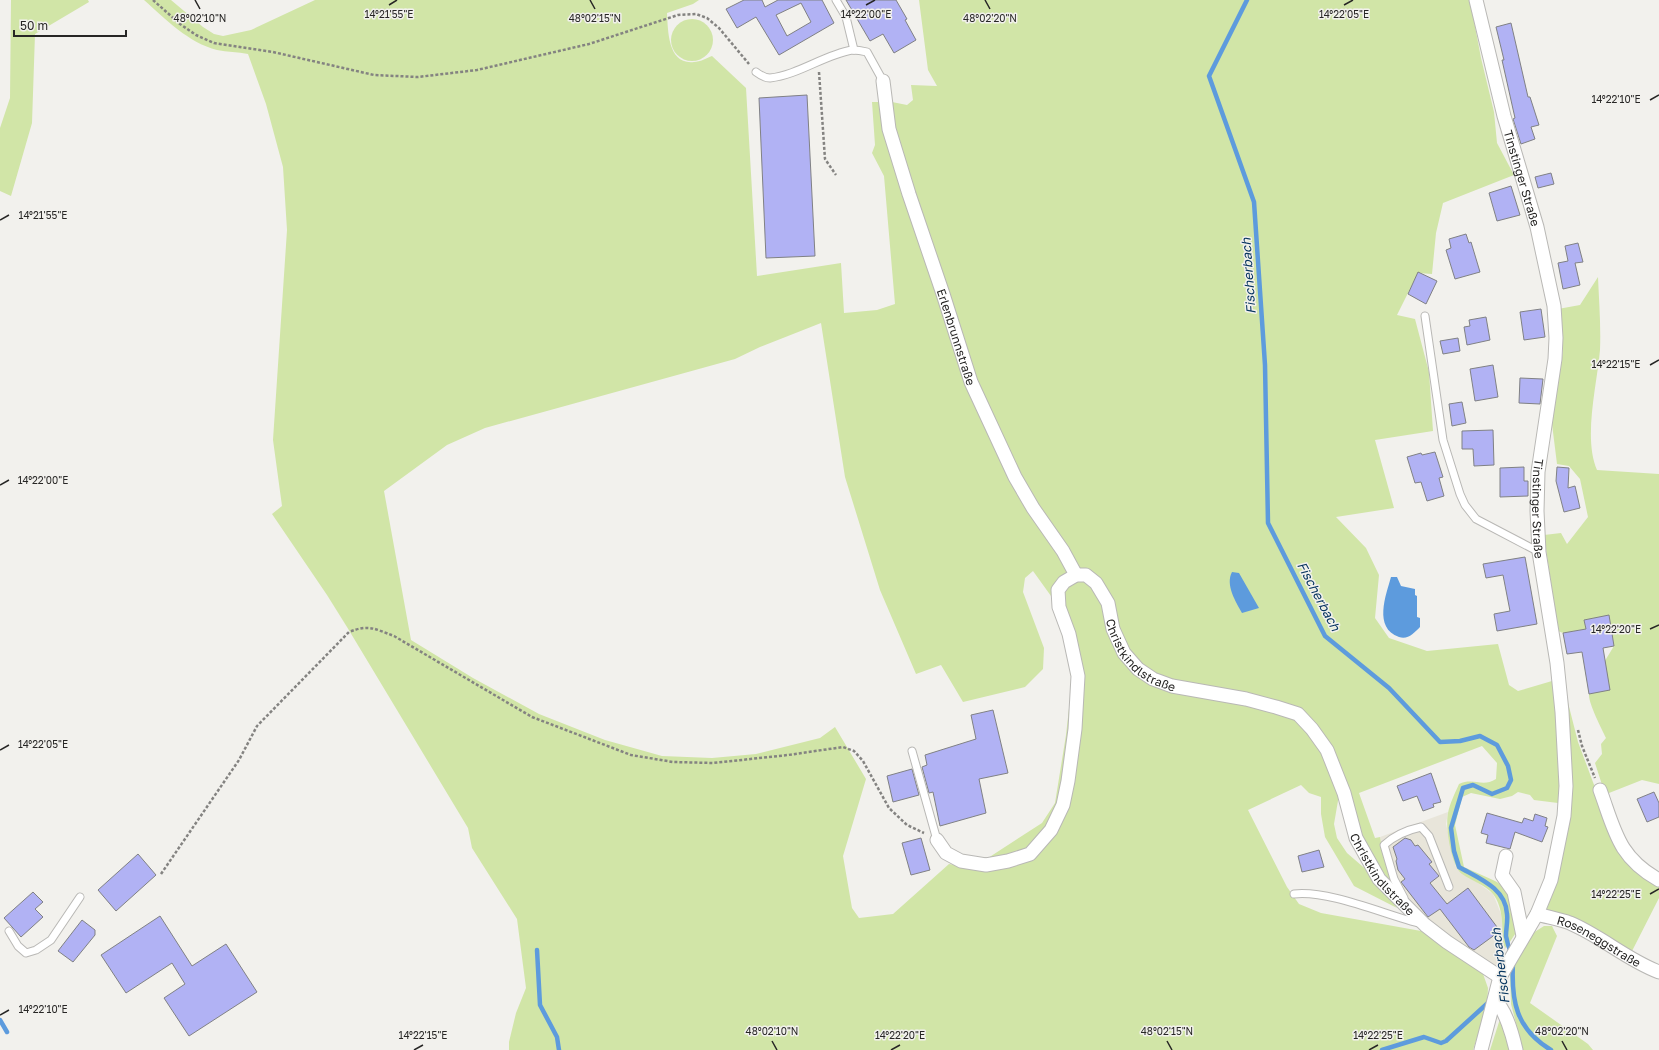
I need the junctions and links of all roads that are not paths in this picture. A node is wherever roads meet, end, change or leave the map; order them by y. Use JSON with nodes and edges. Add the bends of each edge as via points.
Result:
{"nodes":[{"id":1,"x":836,"y":0,"type":"edge"},
{"id":2,"x":1476,"y":0,"type":"edge"},
{"id":3,"x":854,"y":50,"type":"junction"},
{"id":4,"x":756,"y":72,"type":"road end"},
{"id":5,"x":884,"y":81,"type":"joint"},
{"id":6,"x":1425,"y":316,"type":"dead end"},
{"id":7,"x":1539,"y":552,"type":"junction"},
{"id":8,"x":1076,"y":575,"type":"junction"},
{"id":9,"x":912,"y":751,"type":"dead end"},
{"id":10,"x":1600,"y":790,"type":"dead end"},
{"id":11,"x":937,"y":840,"type":"joint"},
{"id":12,"x":1506,"y":856,"type":"dead end"},
{"id":13,"x":1659,"y":880,"type":"edge"},
{"id":14,"x":1449,"y":887,"type":"dead end"},
{"id":15,"x":1294,"y":894,"type":"dead end"},
{"id":16,"x":80,"y":897,"type":"dead end"},
{"id":17,"x":1410,"y":911,"type":"junction"},
{"id":18,"x":1537,"y":914,"type":"junction"},
{"id":19,"x":1425,"y":925,"type":"junction"},
{"id":20,"x":10,"y":931,"type":"dead end"},
{"id":21,"x":1522,"y":939,"type":"junction"},
{"id":22,"x":1503,"y":971,"type":"junction"},
{"id":23,"x":1659,"y":972,"type":"edge"},
{"id":24,"x":1495,"y":1001,"type":"junction"},
{"id":25,"x":1481,"y":1050,"type":"edge"},
{"id":26,"x":1516,"y":1050,"type":"edge"}],
"edges":[{"from":1,"to":3,"type":"lane","via":[[846,17]]},
{"from":2,"to":7,"type":"street","name":"Tinstinger Straße","via":[[1504,116],[1537,227],[1554,306],[1555,359],[1538,472]]},
{"from":3,"to":4,"type":"lane","via":[[770,78]]},
{"from":3,"to":5,"type":"lane","via":[[868,52]]},
{"from":5,"to":8,"type":"street","name":"Erlenbrunnstraße","via":[[889,129],[971,382],[1015,477]]},
{"from":6,"to":7,"type":"lane","via":[[1443,440],[1465,505],[1476,519]]},
{"from":7,"to":18,"type":"street","name":"Tinstinger Straße","via":[[1557,663],[1566,786],[1564,816],[1556,859],[1549,886]]},
{"from":8,"to":11,"type":"street","via":[[1064,582],[1058,590],[1059,607],[1070,634],[1078,676],[1075,729],[1068,781],[1063,805],[1051,830],[1030,854],[986,865],[961,861],[946,854]]},
{"from":8,"to":17,"type":"street","name":"Christkindlstraße","via":[[1086,575],[1096,583],[1108,603],[1113,629],[1124,653],[1138,669],[1153,679],[1172,686],[1276,706],[1298,714],[1327,750],[1344,793],[1356,838],[1379,879]]},
{"from":9,"to":11,"type":"lane"},
{"from":10,"to":13,"type":"street","via":[[1621,846],[1639,867]]},
{"from":12,"to":21,"type":"street","via":[[1502,875],[1514,892]]},
{"from":14,"to":17,"type":"lane","via":[[1429,836],[1421,827],[1409,829],[1392,838],[1384,844],[1394,879]]},
{"from":15,"to":19,"type":"lane","via":[[1306,892]]},
{"from":16,"to":20,"type":"lane","via":[[51,940],[36,950],[26,953],[18,946]]},
{"from":17,"to":19,"type":"street","name":"Christkindlstraße"},
{"from":18,"to":21,"type":"street","name":"Tinstinger Straße"},
{"from":18,"to":23,"type":"street","name":"Roseneggstraße","via":[[1575,926],[1635,962]]},
{"from":19,"to":22,"type":"street","name":"Christkindlstraße","via":[[1447,942]]},
{"from":21,"to":22,"type":"street","name":"Tinstinger Straße"},
{"from":22,"to":24,"type":"street"},
{"from":24,"to":25,"type":"street"},
{"from":24,"to":26,"type":"street","via":[[1505,1016]]}]}
